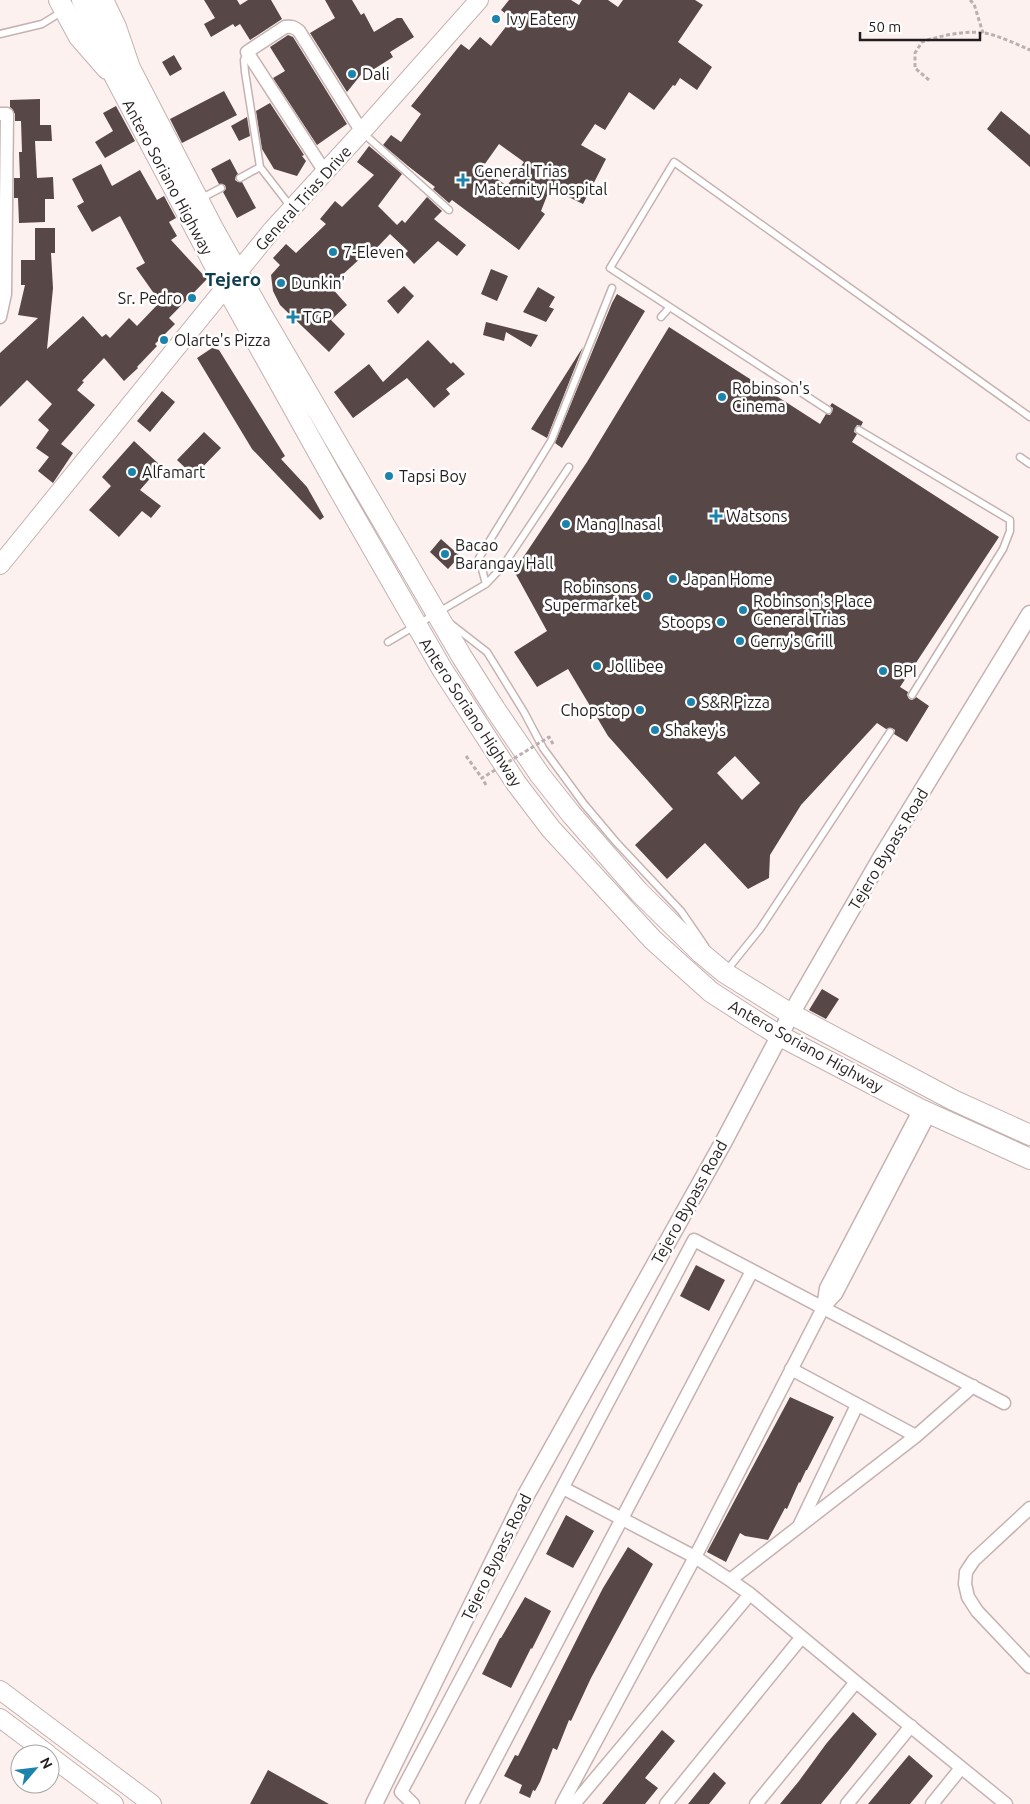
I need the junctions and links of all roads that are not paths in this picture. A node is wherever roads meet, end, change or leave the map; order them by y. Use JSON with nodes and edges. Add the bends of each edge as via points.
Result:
{"nodes":[{"id":1,"x":103,"y":0,"type":"edge"},
{"id":2,"x":479,"y":0,"type":"edge"},
{"id":3,"x":68,"y":3,"type":"edge"},
{"id":4,"x":101,"y":25,"type":"junction"},
{"id":5,"x":0,"y":34,"type":"edge"},
{"id":6,"x":247,"y":52,"type":"junction"},
{"id":7,"x":122,"y":72,"type":"junction"},
{"id":8,"x":0,"y":114,"type":"edge"},
{"id":9,"x":362,"y":132,"type":"junction"},
{"id":10,"x":260,"y":166,"type":"junction"},
{"id":11,"x":325,"y":172,"type":"junction"},
{"id":12,"x":240,"y":178,"type":"dead end"},
{"id":13,"x":221,"y":188,"type":"dead end"},
{"id":14,"x":198,"y":200,"type":"junction"},
{"id":15,"x":292,"y":208,"type":"junction"},
{"id":16,"x":449,"y":210,"type":"dead end"},
{"id":17,"x":232,"y":280,"type":"junction"},
{"id":18,"x":612,"y":288,"type":"dead end"},
{"id":19,"x":669,"y":308,"type":"junction"},
{"id":20,"x":0,"y":317,"type":"edge"},
{"id":21,"x":661,"y":317,"type":"dead end"},
{"id":22,"x":828,"y":410,"type":"dead end"},
{"id":23,"x":1030,"y":417,"type":"edge"},
{"id":24,"x":859,"y":430,"type":"dead end"},
{"id":25,"x":1020,"y":457,"type":"dead end"},
{"id":26,"x":1030,"y":464,"type":"edge"},
{"id":27,"x":569,"y":467,"type":"dead end"},
{"id":28,"x":0,"y":565,"type":"edge"},
{"id":29,"x":486,"y":584,"type":"junction"},
{"id":30,"x":436,"y":613,"type":"junction"},
{"id":31,"x":1030,"y":614,"type":"edge"},
{"id":32,"x":416,"y":625,"type":"junction"},
{"id":33,"x":388,"y":642,"type":"dead end"},
{"id":34,"x":912,"y":695,"type":"dead end"},
{"id":35,"x":890,"y":732,"type":"dead end"},
{"id":36,"x":725,"y":973,"type":"junction"},
{"id":37,"x":791,"y":1014,"type":"junction"},
{"id":38,"x":780,"y":1036,"type":"junction"},
{"id":39,"x":925,"y":1111,"type":"junction"},
{"id":40,"x":1030,"y":1135,"type":"edge"},
{"id":41,"x":1030,"y":1159,"type":"edge"},
{"id":42,"x":752,"y":1270,"type":"junction"},
{"id":43,"x":823,"y":1308,"type":"junction"},
{"id":44,"x":791,"y":1369,"type":"junction"},
{"id":45,"x":973,"y":1386,"type":"junction"},
{"id":46,"x":1004,"y":1403,"type":"dead end"},
{"id":47,"x":857,"y":1404,"type":"junction"},
{"id":48,"x":916,"y":1436,"type":"junction"},
{"id":49,"x":563,"y":1488,"type":"junction"},
{"id":50,"x":1030,"y":1508,"type":"edge"},
{"id":51,"x":623,"y":1519,"type":"junction"},
{"id":52,"x":798,"y":1528,"type":"junction"},
{"id":53,"x":695,"y":1557,"type":"junction"},
{"id":54,"x":730,"y":1580,"type":"junction"},
{"id":55,"x":750,"y":1594,"type":"junction"},
{"id":56,"x":801,"y":1638,"type":"junction"},
{"id":57,"x":1030,"y":1667,"type":"edge"},
{"id":58,"x":856,"y":1682,"type":"junction"},
{"id":59,"x":0,"y":1690,"type":"edge"},
{"id":60,"x":0,"y":1718,"type":"edge"},
{"id":61,"x":911,"y":1726,"type":"junction"},
{"id":62,"x":34,"y":1744,"type":"edge"},
{"id":63,"x":60,"y":1763,"type":"edge"},
{"id":64,"x":961,"y":1768,"type":"junction"},
{"id":65,"x":114,"y":1804,"type":"edge"},
{"id":66,"x":152,"y":1804,"type":"edge"},
{"id":67,"x":374,"y":1804,"type":"edge"},
{"id":68,"x":414,"y":1804,"type":"edge"},
{"id":69,"x":472,"y":1804,"type":"edge"},
{"id":70,"x":562,"y":1804,"type":"edge"},
{"id":71,"x":574,"y":1804,"type":"edge"},
{"id":72,"x":666,"y":1804,"type":"edge"},
{"id":73,"x":756,"y":1804,"type":"edge"},
{"id":74,"x":847,"y":1804,"type":"edge"},
{"id":75,"x":932,"y":1804,"type":"edge"},
{"id":76,"x":1006,"y":1804,"type":"edge"}],
"edges":[{"from":1,"to":4,"type":"main road","name":"Antero Soriano Highway"},
{"from":2,"to":9,"type":"main road","name":"General Trias Drive"},
{"from":3,"to":4,"type":"main road","name":"Antero Soriano Highway"},
{"from":3,"to":5,"type":"lane","via":[[42,24]]},
{"from":3,"to":7,"type":"main road","name":"Antero Soriano Highway","via":[[79,37]]},
{"from":4,"to":7,"type":"main road","name":"Antero Soriano Highway"},
{"from":6,"to":9,"type":"street","via":[[285,27],[296,28]]},
{"from":6,"to":10,"type":"lane","via":[[245,72]]},
{"from":6,"to":11,"type":"street"},
{"from":7,"to":14,"type":"main road","name":"Antero Soriano Highway"},
{"from":7,"to":17,"type":"main road","name":"Antero Soriano Highway"},
{"from":8,"to":20,"type":"street","via":[[7,114],[5,294]]},
{"from":9,"to":11,"type":"main road","name":"General Trias Drive"},
{"from":9,"to":16,"type":"lane"},
{"from":10,"to":12,"type":"lane"},
{"from":10,"to":15,"type":"lane"},
{"from":11,"to":15,"type":"main road","name":"General Trias Drive"},
{"from":13,"to":14,"type":"lane"},
{"from":14,"to":17,"type":"main road","name":"Antero Soriano Highway"},
{"from":15,"to":17,"type":"main road","name":"General Trias Drive"},
{"from":17,"to":28,"type":"main road","name":"General Trias Drive"},
{"from":17,"to":30,"type":"main road","name":"Antero Soriano Highway"},
{"from":17,"to":32,"type":"main road","name":"Antero Soriano Highway"},
{"from":18,"to":29,"type":"lane","via":[[551,441],[480,558]]},
{"from":19,"to":21,"type":"lane"},
{"from":19,"to":22,"type":"lane"},
{"from":19,"to":23,"type":"lane","via":[[610,268],[674,162]]},
{"from":24,"to":34,"type":"lane","via":[[1010,520],[1010,531],[1003,549]]},
{"from":25,"to":26,"type":"lane"},
{"from":27,"to":29,"type":"lane","via":[[503,566]]},
{"from":29,"to":30,"type":"lane"},
{"from":30,"to":32,"type":"lane"},
{"from":30,"to":36,"type":"main road","name":"Antero Soriano Highway","via":[[500,718],[571,814],[671,925]]},
{"from":31,"to":37,"type":"street","name":"Tejero Bypass Road","via":[[881,858]]},
{"from":32,"to":33,"type":"lane"},
{"from":32,"to":38,"type":"main road","name":"Antero Soriano Highway","via":[[516,784],[569,850],[681,967],[711,992]]},
{"from":35,"to":36,"type":"lane","via":[[760,929]]},
{"from":36,"to":37,"type":"main road","name":"Antero Soriano Highway"},
{"from":37,"to":38,"type":"street","name":"Tejero Bypass Road"},
{"from":37,"to":40,"type":"main road","name":"Antero Soriano Highway","via":[[954,1100]]},
{"from":38,"to":39,"type":"main road","name":"Antero Soriano Highway"},
{"from":38,"to":67,"type":"street","name":"Tejero Bypass Road","via":[[526,1494]]},
{"from":39,"to":41,"type":"main road","name":"Antero Soriano Highway"},
{"from":39,"to":43,"type":"street","via":[[846,1263],[836,1294]]},
{"from":42,"to":43,"type":"street"},
{"from":42,"to":49,"type":"street","via":[[694,1240]]},
{"from":42,"to":51,"type":"street"},
{"from":43,"to":44,"type":"street"},
{"from":43,"to":45,"type":"street"},
{"from":44,"to":47,"type":"street"},
{"from":44,"to":53,"type":"street"},
{"from":45,"to":46,"type":"street"},
{"from":45,"to":48,"type":"street"},
{"from":47,"to":48,"type":"street"},
{"from":47,"to":52,"type":"street"},
{"from":48,"to":52,"type":"street"},
{"from":49,"to":51,"type":"street"},
{"from":49,"to":68,"type":"street","via":[[401,1792]]},
{"from":50,"to":57,"type":"street","via":[[974,1560],[966,1572],[964,1584],[977,1612]]},
{"from":51,"to":53,"type":"street"},
{"from":51,"to":69,"type":"street"},
{"from":52,"to":54,"type":"street"},
{"from":53,"to":54,"type":"street"},
{"from":53,"to":70,"type":"street"},
{"from":54,"to":55,"type":"street"},
{"from":55,"to":56,"type":"street"},
{"from":55,"to":71,"type":"street"},
{"from":56,"to":58,"type":"street"},
{"from":56,"to":72,"type":"street"},
{"from":58,"to":61,"type":"street"},
{"from":58,"to":73,"type":"street"},
{"from":59,"to":66,"type":"main road"},
{"from":60,"to":62,"type":"main road"},
{"from":61,"to":64,"type":"street"},
{"from":61,"to":74,"type":"street"},
{"from":63,"to":65,"type":"main road"},
{"from":64,"to":75,"type":"street"},
{"from":64,"to":76,"type":"street"}]}
